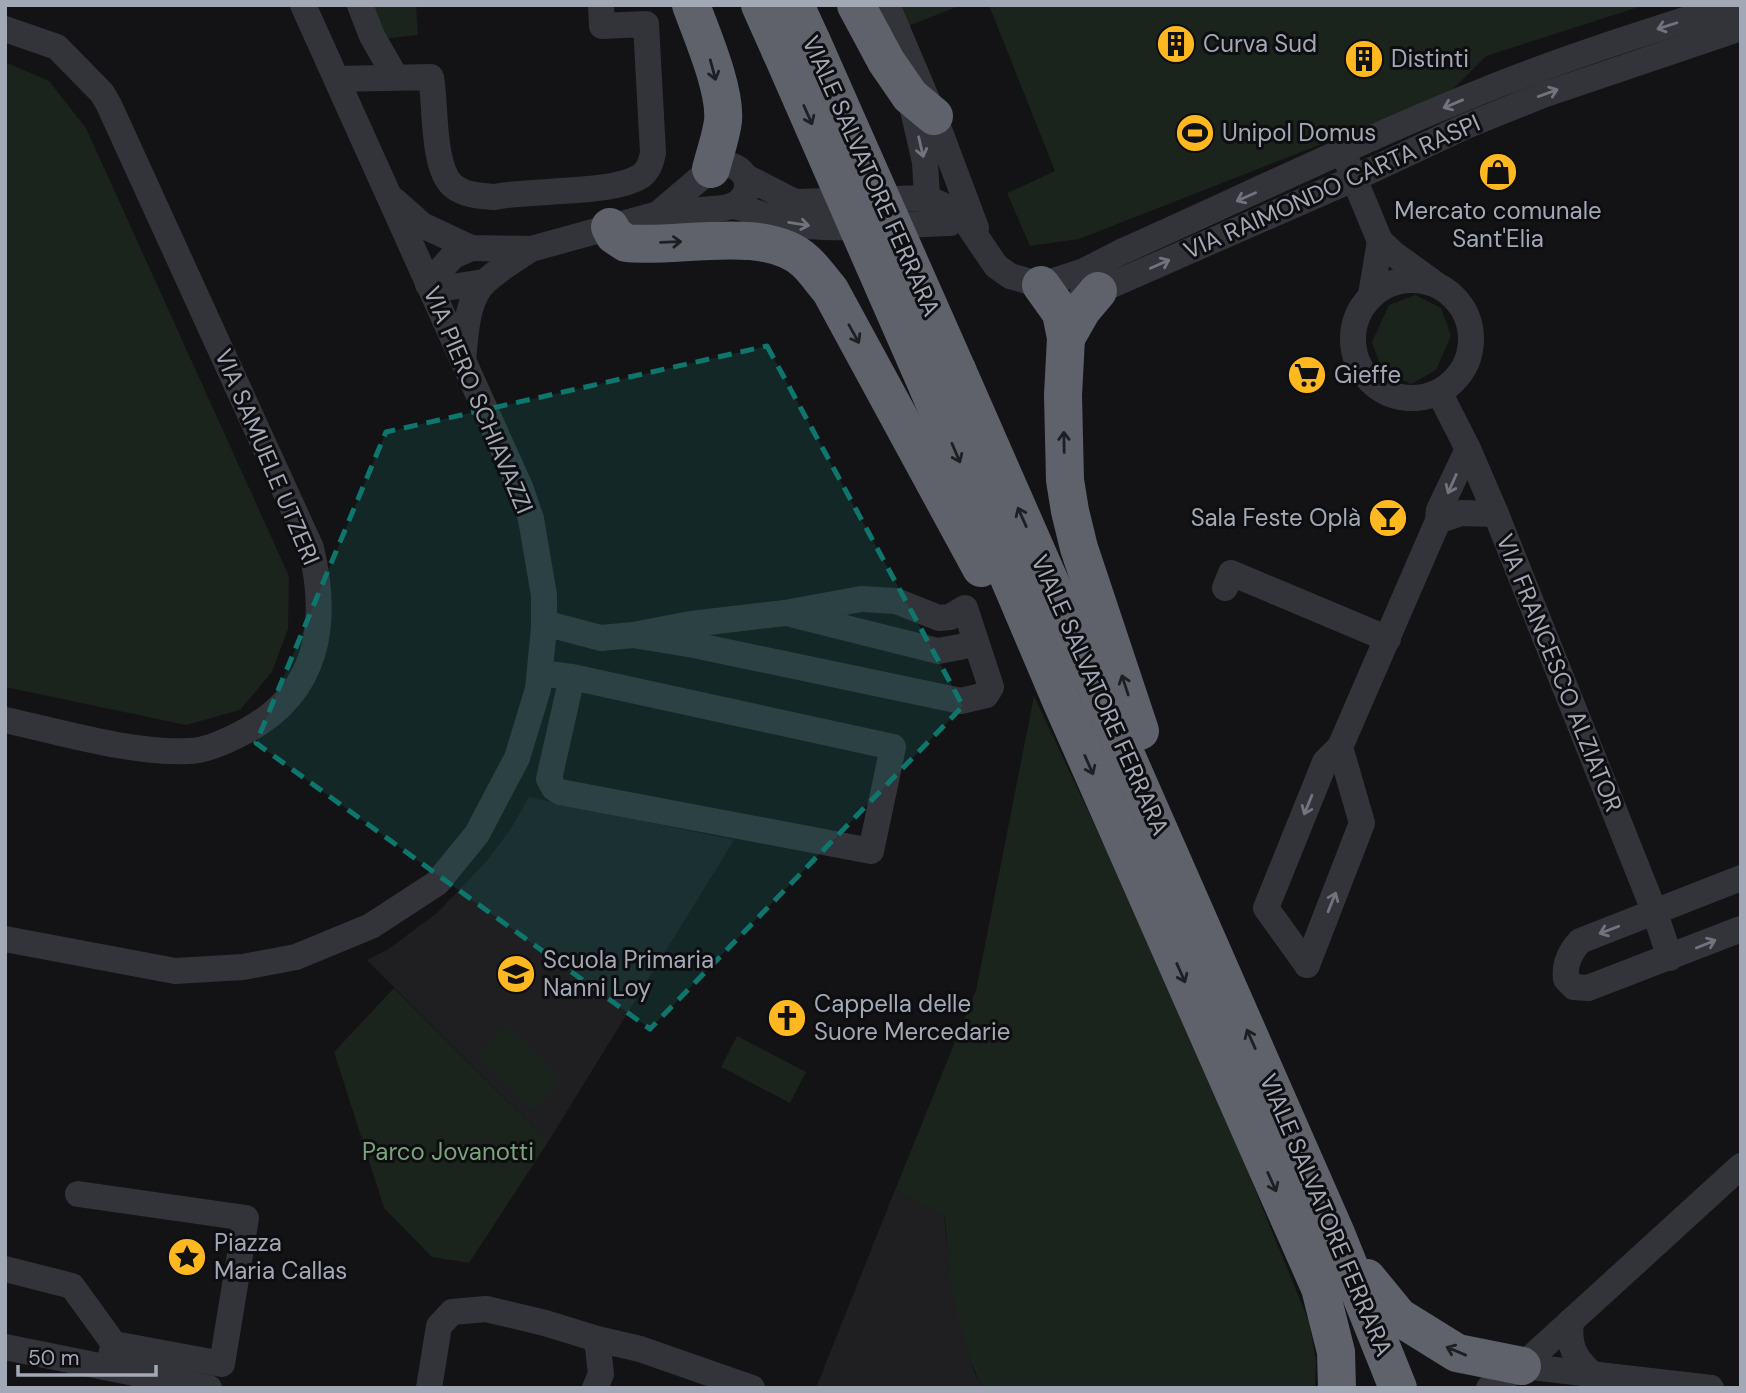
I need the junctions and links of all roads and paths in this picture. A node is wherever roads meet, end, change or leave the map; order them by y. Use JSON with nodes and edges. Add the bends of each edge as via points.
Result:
{"nodes":[{"id":1,"x":303,"y":5,"type":"edge"},
{"id":2,"x":360,"y":5,"type":"edge"},
{"id":3,"x":601,"y":5,"type":"edge"},
{"id":4,"x":691,"y":5,"type":"edge"},
{"id":5,"x":760,"y":5,"type":"edge"},
{"id":6,"x":795,"y":5,"type":"edge"},
{"id":7,"x":856,"y":5,"type":"edge"},
{"id":8,"x":1732,"y":5,"type":"edge"},
{"id":9,"x":890,"y":13,"type":"edge"},
{"id":10,"x":645,"y":14,"type":"edge"},
{"id":11,"x":1741,"y":28,"type":"edge"},
{"id":12,"x":5,"y":29,"type":"edge"},
{"id":13,"x":796,"y":47,"type":"junction"},
{"id":14,"x":395,"y":76,"type":"junction"},
{"id":15,"x":337,"y":79,"type":"junction"},
{"id":16,"x":922,"y":106,"type":"junction"},
{"id":17,"x":1344,"y":152,"type":"junction"},
{"id":18,"x":721,"y":173,"type":"junction"},
{"id":19,"x":1353,"y":179,"type":"junction"},
{"id":20,"x":389,"y":195,"type":"junction"},
{"id":21,"x":927,"y":198,"type":"junction"},
{"id":22,"x":729,"y":207,"type":"junction"},
{"id":23,"x":958,"y":209,"type":"junction"},
{"id":24,"x":658,"y":214,"type":"junction"},
{"id":25,"x":610,"y":227,"type":"junction"},
{"id":26,"x":1380,"y":241,"type":"junction"},
{"id":27,"x":471,"y":248,"type":"junction"},
{"id":28,"x":531,"y":249,"type":"junction"},
{"id":29,"x":484,"y":282,"type":"junction"},
{"id":30,"x":428,"y":284,"type":"junction"},
{"id":31,"x":1434,"y":284,"type":"junction"},
{"id":32,"x":1098,"y":291,"type":"junction"},
{"id":33,"x":1046,"y":292,"type":"junction"},
{"id":34,"x":1371,"y":295,"type":"junction"},
{"id":35,"x":1066,"y":338,"type":"junction"},
{"id":36,"x":463,"y":361,"type":"junction"},
{"id":37,"x":943,"y":380,"type":"junction"},
{"id":38,"x":1438,"y":393,"type":"junction"},
{"id":39,"x":1468,"y":449,"type":"junction"},
{"id":40,"x":1496,"y":514,"type":"junction"},
{"id":41,"x":1438,"y":521,"type":"junction"},
{"id":42,"x":1225,"y":588,"type":"dead end"},
{"id":43,"x":785,"y":613,"type":"junction"},
{"id":44,"x":544,"y":623,"type":"junction"},
{"id":45,"x":633,"y":635,"type":"junction"},
{"id":46,"x":1388,"y":639,"type":"junction"},
{"id":47,"x":976,"y":644,"type":"junction"},
{"id":48,"x":540,"y":673,"type":"junction"},
{"id":49,"x":572,"y":677,"type":"junction"},
{"id":50,"x":1062,"y":703,"type":"junction"},
{"id":51,"x":5,"y":720,"type":"edge"},
{"id":52,"x":1340,"y":747,"type":"junction"},
{"id":53,"x":1155,"y":821,"type":"junction"},
{"id":54,"x":1741,"y":878,"type":"edge"},
{"id":55,"x":1655,"y":913,"type":"junction"},
{"id":56,"x":1741,"y":929,"type":"edge"},
{"id":57,"x":5,"y":939,"type":"edge"},
{"id":58,"x":1670,"y":958,"type":"junction"},
{"id":59,"x":1741,"y":1167,"type":"edge"},
{"id":60,"x":78,"y":1195,"type":"dead end"},
{"id":61,"x":1337,"y":1237,"type":"junction"},
{"id":62,"x":5,"y":1269,"type":"edge"},
{"id":63,"x":1571,"y":1321,"type":"junction"},
{"id":64,"x":597,"y":1339,"type":"junction"},
{"id":65,"x":5,"y":1347,"type":"edge"},
{"id":66,"x":5,"y":1363,"type":"edge"},
{"id":67,"x":109,"y":1364,"type":"junction"},
{"id":68,"x":1592,"y":1374,"type":"junction"},
{"id":69,"x":219,"y":1376,"type":"edge"},
{"id":70,"x":1498,"y":1381,"type":"edge"},
{"id":71,"x":1703,"y":1387,"type":"edge"},
{"id":72,"x":132,"y":1388,"type":"edge"},
{"id":73,"x":209,"y":1388,"type":"edge"},
{"id":74,"x":429,"y":1388,"type":"edge"},
{"id":75,"x":595,"y":1388,"type":"edge"},
{"id":76,"x":752,"y":1388,"type":"edge"},
{"id":77,"x":1337,"y":1388,"type":"edge"},
{"id":78,"x":1398,"y":1388,"type":"edge"}],
"edges":[{"from":1,"to":15,"type":"street","name":"VIA PIERO SCHIAVAZZI"},
{"from":2,"to":14,"type":"street"},
{"from":3,"to":10,"type":"street","via":[[602,26]]},
{"from":4,"to":18,"type":"highway","one_way":true,"via":[[723,108]]},
{"from":5,"to":13,"type":"highway","name":"VIALE SALVATORE FERRARA"},
{"from":6,"to":13,"type":"highway","name":"VIALE SALVATORE FERRARA"},
{"from":7,"to":16,"type":"highway","via":[[886,61]]},
{"from":8,"to":17,"type":"street","name":"VIA RAIMONDO CARTA RASPI","one_way":true,"via":[[1503,83]]},
{"from":9,"to":16,"type":"street"},
{"from":10,"to":14,"type":"street","via":[[653,153],[643,175],[620,185],[494,197],[461,191],[445,176],[438,155],[431,77]]},
{"from":19,"to":11,"type":"street","name":"VIA RAIMONDO CARTA RASPI","one_way":true,"via":[[1543,95]]},
{"from":12,"to":51,"type":"street","name":"VIA SAMUELE UTZERI","via":[[57,47],[109,105],[311,548],[321,608],[310,662],[290,694],[262,723],[216,745],[162,751]]},
{"from":13,"to":37,"type":"highway","name":"VIALE SALVATORE FERRARA","bridge":true},
{"from":14,"to":15,"type":"street"},
{"from":15,"to":20,"type":"street","name":"VIA PIERO SCHIAVAZZI"},
{"from":16,"to":21,"type":"street","one_way":true},
{"from":16,"to":23,"type":"street"},
{"from":17,"to":19,"type":"street"},
{"from":17,"to":33,"type":"street","name":"VIA RAIMONDO CARTA RASPI","one_way":true,"via":[[1121,252]]},
{"from":18,"to":21,"type":"street","via":[[795,202]]},
{"from":18,"to":22,"type":"street","via":[[748,186],[743,199]]},
{"from":18,"to":22,"type":"street","via":[[703,183],[704,194],[713,204]]},
{"from":18,"to":24,"type":"street"},
{"from":19,"to":26,"type":"street"},
{"from":32,"to":19,"type":"street","name":"VIA RAIMONDO CARTA RASPI","one_way":true},
{"from":20,"to":27,"type":"street","via":[[422,225]]},
{"from":20,"to":30,"type":"street","name":"VIA PIERO SCHIAVAZZI"},
{"from":21,"to":23,"type":"street"},
{"from":22,"to":23,"type":"street","one_way":true,"via":[[807,226]]},
{"from":22,"to":24,"type":"street"},
{"from":23,"to":33,"type":"street","name":"VIA RAIMONDO CARTA RASPI","via":[[996,266]]},
{"from":23,"to":33,"type":"street","name":"VIA RAIMONDO CARTA RASPI","via":[[988,277],[1028,297]]},
{"from":24,"to":25,"type":"street"},
{"from":25,"to":28,"type":"street"},
{"from":25,"to":50,"type":"highway","one_way":true,"via":[[626,243],[755,240],[804,260],[830,290],[1046,688]]},
{"from":26,"to":31,"type":"street"},
{"from":26,"to":34,"type":"street"},
{"from":27,"to":28,"type":"street"},
{"from":27,"to":30,"type":"street","via":[[453,257]]},
{"from":28,"to":29,"type":"street"},
{"from":29,"to":30,"type":"street","via":[[452,287]]},
{"from":29,"to":36,"type":"street","via":[[466,328]]},
{"from":30,"to":36,"type":"street","name":"VIA PIERO SCHIAVAZZI"},
{"from":31,"to":34,"type":"street","via":[[1404,280]]},
{"from":31,"to":38,"type":"street","via":[[1447,291],[1466,314],[1471,344],[1461,373]]},
{"from":32,"to":33,"type":"street","name":"VIA RAIMONDO CARTA RASPI"},
{"from":32,"to":35,"type":"highway"},
{"from":33,"to":35,"type":"highway","via":[[1061,313]]},
{"from":34,"to":38,"type":"street","via":[[1353,327],[1355,357],[1361,370],[1370,382],[1395,397],[1425,398]]},
{"from":53,"to":35,"type":"highway","one_way":true,"via":[[1160,793],[1079,548],[1065,480]]},
{"from":36,"to":44,"type":"street","name":"VIA PIERO SCHIAVAZZI","via":[[531,519]]},
{"from":37,"to":50,"type":"highway","name":"VIALE SALVATORE FERRARA","one_way":true},
{"from":53,"to":37,"type":"highway","name":"VIALE SALVATORE FERRARA","one_way":true},
{"from":38,"to":39,"type":"street","name":"VIA FRANCESCO ALZIATOR"},
{"from":39,"to":40,"type":"street","name":"VIA FRANCESCO ALZIATOR"},
{"from":39,"to":41,"type":"street","one_way":true},
{"from":40,"to":41,"type":"street","via":[[1461,513]]},
{"from":40,"to":55,"type":"street","name":"VIA FRANCESCO ALZIATOR"},
{"from":41,"to":46,"type":"street"},
{"from":42,"to":46,"type":"street","via":[[1231,573]]},
{"from":43,"to":45,"type":"street"},
{"from":43,"to":47,"type":"street","via":[[938,651]]},
{"from":43,"to":47,"type":"street","via":[[860,599],[896,601],[939,618],[965,608]]},
{"from":44,"to":45,"type":"street","via":[[601,638]]},
{"from":44,"to":48,"type":"street","name":"VIA PIERO SCHIAVAZZI"},
{"from":45,"to":47,"type":"street","via":[[961,701],[985,695],[991,687]]},
{"from":46,"to":52,"type":"street"},
{"from":48,"to":49,"type":"street"},
{"from":48,"to":57,"type":"street","name":"VIA PIERO SCHIAVAZZI","via":[[517,758],[477,834],[437,883],[371,926],[296,957],[243,967],[176,971]]},
{"from":49,"to":49,"type":"street","via":[[549,779],[560,792],[871,851],[893,747]]},
{"from":50,"to":77,"type":"highway","name":"VIALE SALVATORE FERRARA","one_way":true,"via":[[1320,1288],[1336,1352]]},
{"from":52,"to":52,"type":"street","one_way":true,"via":[[1325,762],[1266,908],[1307,965],[1363,823]]},
{"from":61,"to":53,"type":"highway","name":"VIALE SALVATORE FERRARA","one_way":true},
{"from":54,"to":55,"type":"street"},
{"from":55,"to":58,"type":"street","name":"VIA FRANCESCO ALZIATOR"},
{"from":55,"to":58,"type":"street","one_way":true,"via":[[1580,941],[1565,967],[1566,979],[1574,987],[1588,988]]},
{"from":58,"to":56,"type":"street","one_way":true},
{"from":59,"to":63,"type":"street"},
{"from":60,"to":69,"type":"street","via":[[246,1218]]},
{"from":70,"to":61,"type":"highway","one_way":true,"via":[[1399,1317]]},
{"from":61,"to":78,"type":"highway","name":"VIALE SALVATORE FERRARA"},
{"from":62,"to":67,"type":"street","via":[[72,1286]]},
{"from":63,"to":68,"type":"street","via":[[1572,1350]]},
{"from":63,"to":70,"type":"street"},
{"from":64,"to":74,"type":"street","via":[[485,1309],[452,1312],[439,1326]]},
{"from":64,"to":75,"type":"street","via":[[601,1374]]},
{"from":64,"to":76,"type":"street"},
{"from":65,"to":67,"type":"street"},
{"from":66,"to":67,"type":"street"},
{"from":67,"to":69,"type":"street"},
{"from":67,"to":72,"type":"street"},
{"from":67,"to":73,"type":"street"},
{"from":68,"to":70,"type":"street"},
{"from":68,"to":71,"type":"street"}]}
